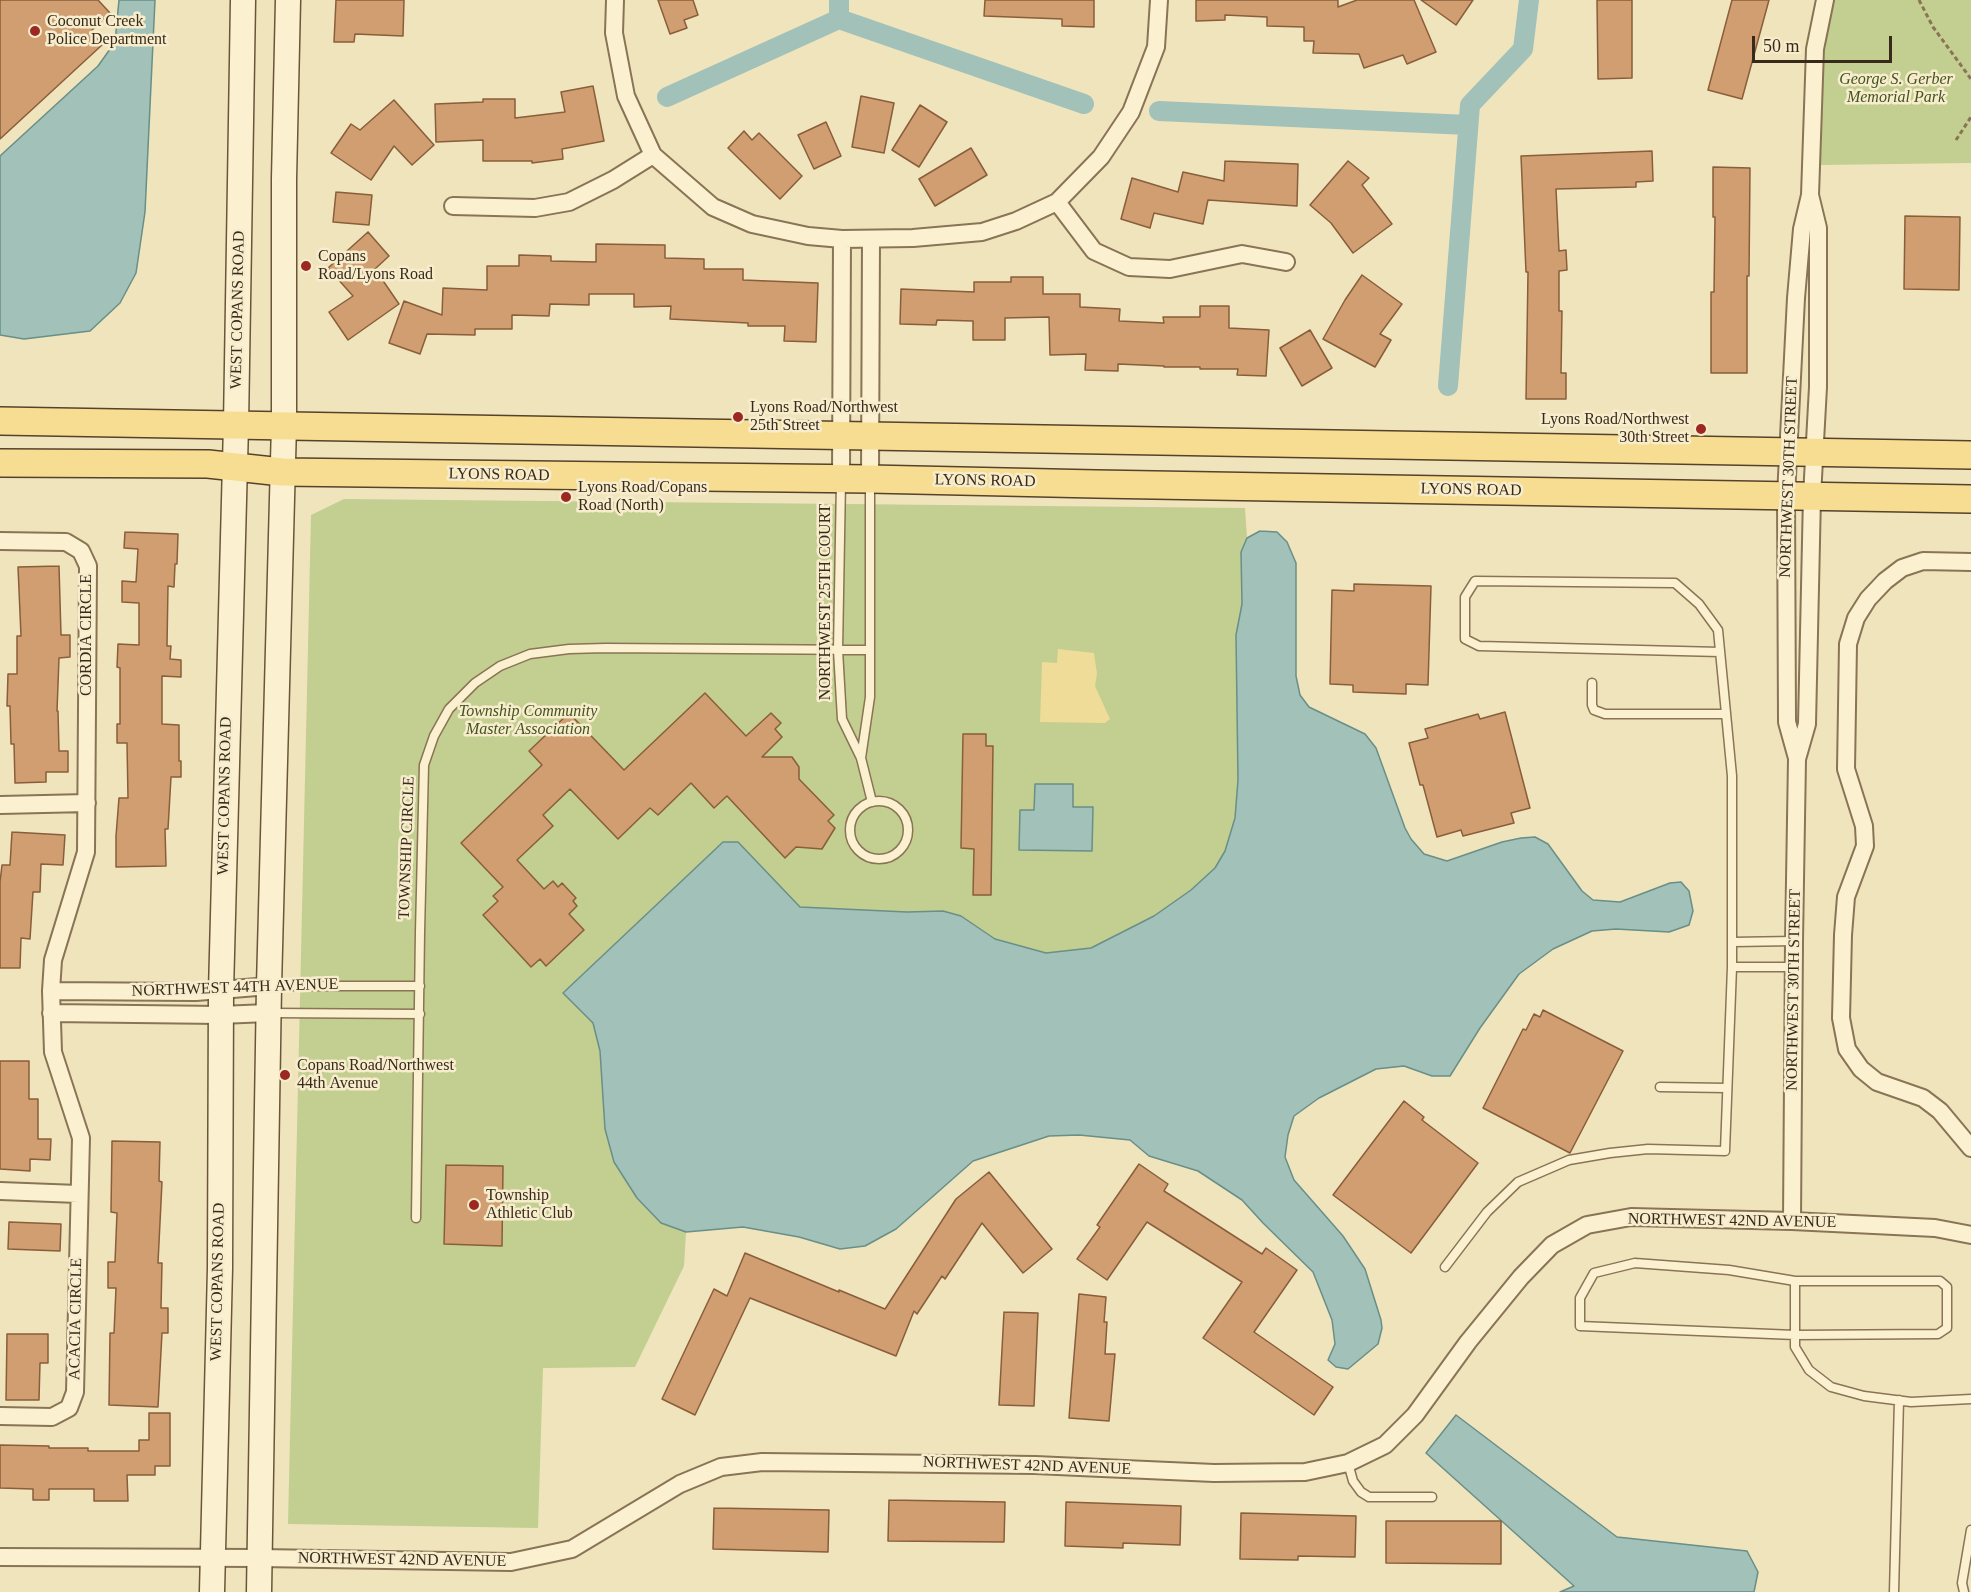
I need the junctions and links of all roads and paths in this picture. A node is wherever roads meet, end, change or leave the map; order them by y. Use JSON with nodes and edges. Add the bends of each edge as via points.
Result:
{"nodes":[{"id":1,"x":243,"y":0,"type":"edge"},
{"id":2,"x":288,"y":0,"type":"edge"},
{"id":3,"x":615,"y":0,"type":"edge"},
{"id":4,"x":1159,"y":0,"type":"edge"},
{"id":5,"x":1825,"y":0,"type":"edge"},
{"id":6,"x":1919,"y":0,"type":"edge"},
{"id":7,"x":1971,"y":79,"type":"edge"},
{"id":8,"x":1971,"y":117,"type":"edge"},
{"id":9,"x":1956,"y":140,"type":"dead end"},
{"id":10,"x":653,"y":155,"type":"junction"},
{"id":11,"x":1810,"y":195,"type":"junction"},
{"id":12,"x":1057,"y":202,"type":"junction"},
{"id":13,"x":453,"y":206,"type":"dead end"},
{"id":14,"x":871,"y":238,"type":"junction"},
{"id":15,"x":842,"y":239,"type":"junction"},
{"id":16,"x":1286,"y":262,"type":"dead end"},
{"id":17,"x":0,"y":421,"type":"edge"},
{"id":18,"x":284,"y":424,"type":"junction"},
{"id":19,"x":236,"y":425,"type":"junction"},
{"id":20,"x":841,"y":436,"type":"junction"},
{"id":21,"x":870,"y":436,"type":"junction"},
{"id":22,"x":1801,"y":452,"type":"junction"},
{"id":23,"x":1971,"y":455,"type":"edge"},
{"id":24,"x":0,"y":463,"type":"edge"},
{"id":25,"x":234,"y":466,"type":"junction"},
{"id":26,"x":282,"y":472,"type":"junction"},
{"id":27,"x":841,"y":478,"type":"junction"},
{"id":28,"x":870,"y":478,"type":"junction"},
{"id":29,"x":1799,"y":496,"type":"junction"},
{"id":30,"x":1971,"y":499,"type":"edge"},
{"id":31,"x":0,"y":541,"type":"edge"},
{"id":32,"x":1971,"y":562,"type":"edge"},
{"id":33,"x":838,"y":650,"type":"junction"},
{"id":34,"x":870,"y":650,"type":"junction"},
{"id":35,"x":1720,"y":652,"type":"junction"},
{"id":36,"x":1592,"y":683,"type":"dead end"},
{"id":37,"x":1726,"y":714,"type":"junction"},
{"id":38,"x":861,"y":758,"type":"junction"},
{"id":39,"x":1797,"y":759,"type":"junction"},
{"id":40,"x":872,"y":802,"type":"junction"},
{"id":41,"x":87,"y":803,"type":"junction"},
{"id":42,"x":0,"y":805,"type":"edge"},
{"id":43,"x":1794,"y":941,"type":"junction"},
{"id":44,"x":1733,"y":942,"type":"junction"},
{"id":45,"x":1732,"y":967,"type":"junction"},
{"id":46,"x":1794,"y":967,"type":"junction"},
{"id":47,"x":269,"y":986,"type":"junction"},
{"id":48,"x":420,"y":986,"type":"junction"},
{"id":49,"x":51,"y":991,"type":"junction"},
{"id":50,"x":221,"y":991,"type":"junction"},
{"id":51,"x":51,"y":1013,"type":"junction"},
{"id":52,"x":268,"y":1013,"type":"junction"},
{"id":53,"x":420,"y":1014,"type":"junction"},
{"id":54,"x":220,"y":1015,"type":"junction"},
{"id":55,"x":1660,"y":1087,"type":"dead end"},
{"id":56,"x":1727,"y":1088,"type":"junction"},
{"id":57,"x":1971,"y":1148,"type":"edge"},
{"id":58,"x":0,"y":1191,"type":"edge"},
{"id":59,"x":78,"y":1194,"type":"junction"},
{"id":60,"x":417,"y":1218,"type":"dead end"},
{"id":61,"x":1792,"y":1221,"type":"junction"},
{"id":62,"x":1971,"y":1235,"type":"edge"},
{"id":63,"x":1445,"y":1267,"type":"dead end"},
{"id":64,"x":1795,"y":1281,"type":"junction"},
{"id":65,"x":1795,"y":1335,"type":"junction"},
{"id":66,"x":1971,"y":1399,"type":"edge"},
{"id":67,"x":1899,"y":1400,"type":"junction"},
{"id":68,"x":0,"y":1416,"type":"edge"},
{"id":69,"x":1348,"y":1463,"type":"junction"},
{"id":70,"x":1432,"y":1497,"type":"dead end"},
{"id":71,"x":1971,"y":1530,"type":"edge"},
{"id":72,"x":0,"y":1557,"type":"edge"},
{"id":73,"x":212,"y":1557,"type":"junction"},
{"id":74,"x":260,"y":1558,"type":"junction"},
{"id":75,"x":212,"y":1592,"type":"edge"},
{"id":76,"x":259,"y":1592,"type":"edge"},
{"id":77,"x":1893,"y":1592,"type":"edge"},
{"id":78,"x":1964,"y":1592,"type":"edge"}],
"edges":[{"from":1,"to":19,"type":"main road","name":"WEST COPANS ROAD"},
{"from":2,"to":18,"type":"main road"},
{"from":3,"to":10,"type":"street","via":[[614,33],[626,96]]},
{"from":4,"to":12,"type":"street","via":[[1156,47],[1131,112],[1101,157]]},
{"from":5,"to":11,"type":"street","name":"NORTHWEST 30TH STREET","via":[[1815,49]]},
{"from":6,"to":7,"type":"path"},
{"from":8,"to":9,"type":"path"},
{"from":10,"to":13,"type":"street","via":[[569,202],[535,208]]},
{"from":10,"to":15,"type":"street","via":[[713,207],[752,224]]},
{"from":11,"to":22,"type":"street","name":"NORTHWEST 30TH STREET","via":[[1799,263]]},
{"from":11,"to":22,"type":"street","name":"NORTHWEST 30TH STREET","via":[[1818,228],[1818,387]]},
{"from":12,"to":14,"type":"street","via":[[981,232]]},
{"from":12,"to":16,"type":"street","via":[[1094,251],[1129,267],[1170,269],[1242,254]]},
{"from":14,"to":15,"type":"street"},
{"from":14,"to":21,"type":"street"},
{"from":15,"to":20,"type":"street"},
{"from":17,"to":19,"type":"main road"},
{"from":18,"to":19,"type":"main road"},
{"from":18,"to":20,"type":"main road"},
{"from":18,"to":26,"type":"main road"},
{"from":19,"to":25,"type":"main road","name":"WEST COPANS ROAD"},
{"from":20,"to":21,"type":"main road"},
{"from":20,"to":27,"type":"street"},
{"from":21,"to":22,"type":"main road"},
{"from":21,"to":28,"type":"street"},
{"from":22,"to":23,"type":"main road"},
{"from":22,"to":29,"type":"street","name":"NORTHWEST 30TH STREET"},
{"from":22,"to":29,"type":"street","name":"NORTHWEST 30TH STREET"},
{"from":24,"to":25,"type":"main road","name":"LYONS ROAD"},
{"from":25,"to":26,"type":"main road","name":"LYONS ROAD"},
{"from":25,"to":50,"type":"main road","name":"WEST COPANS ROAD"},
{"from":26,"to":27,"type":"main road","name":"LYONS ROAD"},
{"from":26,"to":47,"type":"main road"},
{"from":27,"to":28,"type":"main road","name":"LYONS ROAD"},
{"from":27,"to":33,"type":"lane","name":"NORTHWEST 25TH COURT"},
{"from":28,"to":29,"type":"main road","name":"LYONS ROAD"},
{"from":28,"to":34,"type":"lane","name":"NORTHWEST 25TH COURT"},
{"from":29,"to":30,"type":"main road","name":"LYONS ROAD"},
{"from":29,"to":39,"type":"street","name":"NORTHWEST 30TH STREET","via":[[1807,724]]},
{"from":29,"to":39,"type":"street","name":"NORTHWEST 30TH STREET","via":[[1787,722]]},
{"from":31,"to":41,"type":"street","name":"CORDIA CIRCLE","via":[[66,542],[81,551],[88,566]]},
{"from":32,"to":57,"type":"street","via":[[1923,561],[1902,568],[1868,599],[1856,618],[1848,644],[1846,770],[1864,826],[1865,846],[1846,897],[1841,1018],[1846,1049],[1861,1069],[1877,1083],[1923,1098],[1940,1110]]},
{"from":33,"to":34,"type":"lane","name":"TOWNSHIP CIRCLE"},
{"from":33,"to":38,"type":"lane","name":"NORTHWEST 25TH COURT","via":[[842,719]]},
{"from":33,"to":48,"type":"lane","name":"TOWNSHIP CIRCLE","via":[[569,649],[530,654],[500,666],[475,683],[449,709],[424,765]]},
{"from":34,"to":38,"type":"lane","name":"NORTHWEST 25TH COURT","via":[[870,698]]},
{"from":35,"to":35,"type":"lane","via":[[1718,630],[1699,604],[1675,582],[1475,581],[1465,597],[1465,639],[1479,646]]},
{"from":35,"to":37,"type":"lane"},
{"from":36,"to":37,"type":"lane","via":[[1594,710],[1605,714]]},
{"from":37,"to":44,"type":"lane","via":[[1732,776]]},
{"from":38,"to":40,"type":"lane","name":"NORTHWEST 25TH COURT"},
{"from":39,"to":43,"type":"street","name":"NORTHWEST 30TH STREET"},
{"from":40,"to":40,"type":"lane","via":[[854,815],[851,838],[865,855],[887,858],[905,844],[908,822],[894,804]]},
{"from":41,"to":42,"type":"street"},
{"from":41,"to":49,"type":"street","name":"CORDIA CIRCLE","via":[[86,852],[53,960]]},
{"from":43,"to":44,"type":"lane"},
{"from":43,"to":46,"type":"street","name":"NORTHWEST 30TH STREET"},
{"from":44,"to":45,"type":"lane"},
{"from":45,"to":46,"type":"lane"},
{"from":45,"to":56,"type":"lane"},
{"from":46,"to":61,"type":"street","name":"NORTHWEST 30TH STREET"},
{"from":47,"to":48,"type":"lane","name":"NORTHWEST 44TH AVENUE"},
{"from":47,"to":50,"type":"street","name":"NORTHWEST 44TH AVENUE"},
{"from":47,"to":52,"type":"main road"},
{"from":48,"to":53,"type":"lane","name":"TOWNSHIP CIRCLE"},
{"from":49,"to":50,"type":"street","name":"NORTHWEST 44TH AVENUE"},
{"from":49,"to":51,"type":"street","name":"ACACIA CIRCLE"},
{"from":50,"to":54,"type":"main road","name":"WEST COPANS ROAD"},
{"from":51,"to":54,"type":"street","name":"NORTHWEST 44TH AVENUE"},
{"from":51,"to":59,"type":"street","name":"ACACIA CIRCLE","via":[[53,1052],[81,1138]]},
{"from":52,"to":53,"type":"lane","name":"NORTHWEST 44TH AVENUE"},
{"from":52,"to":54,"type":"street","name":"NORTHWEST 44TH AVENUE"},
{"from":52,"to":74,"type":"main road"},
{"from":53,"to":60,"type":"lane","name":"TOWNSHIP CIRCLE"},
{"from":54,"to":73,"type":"main road","name":"WEST COPANS ROAD","via":[[220,1268]]},
{"from":55,"to":56,"type":"lane"},
{"from":56,"to":63,"type":"lane","via":[[1725,1151],[1647,1149],[1569,1160],[1518,1182],[1487,1212]]},
{"from":58,"to":59,"type":"street"},
{"from":59,"to":68,"type":"street","name":"ACACIA CIRCLE","via":[[75,1392],[69,1408],[52,1417]]},
{"from":61,"to":62,"type":"street","name":"NORTHWEST 42ND AVENUE","via":[[1935,1228]]},
{"from":61,"to":69,"type":"street","name":"NORTHWEST 42ND AVENUE","via":[[1631,1217],[1587,1225],[1552,1245],[1521,1277],[1415,1415],[1385,1445]]},
{"from":64,"to":65,"type":"lane"},
{"from":64,"to":65,"type":"lane","via":[[1940,1281],[1947,1287],[1947,1328],[1938,1334]]},
{"from":64,"to":65,"type":"lane","via":[[1728,1270],[1635,1263],[1594,1273],[1580,1298],[1580,1326]]},
{"from":65,"to":67,"type":"lane","via":[[1796,1347],[1809,1370],[1830,1387]]},
{"from":66,"to":67,"type":"lane"},
{"from":67,"to":77,"type":"lane"},
{"from":69,"to":70,"type":"lane","via":[[1353,1481],[1369,1497]]},
{"from":69,"to":74,"type":"street","name":"NORTHWEST 42ND AVENUE","via":[[1305,1472],[1214,1473],[1024,1465],[762,1462],[722,1467],[680,1485],[572,1550],[511,1562]]},
{"from":71,"to":78,"type":"lane"},
{"from":72,"to":73,"type":"street","name":"NORTHWEST 42ND AVENUE"},
{"from":73,"to":74,"type":"street","name":"NORTHWEST 42ND AVENUE"},
{"from":73,"to":75,"type":"main road","name":"WEST COPANS ROAD"},
{"from":74,"to":76,"type":"main road"}]}
